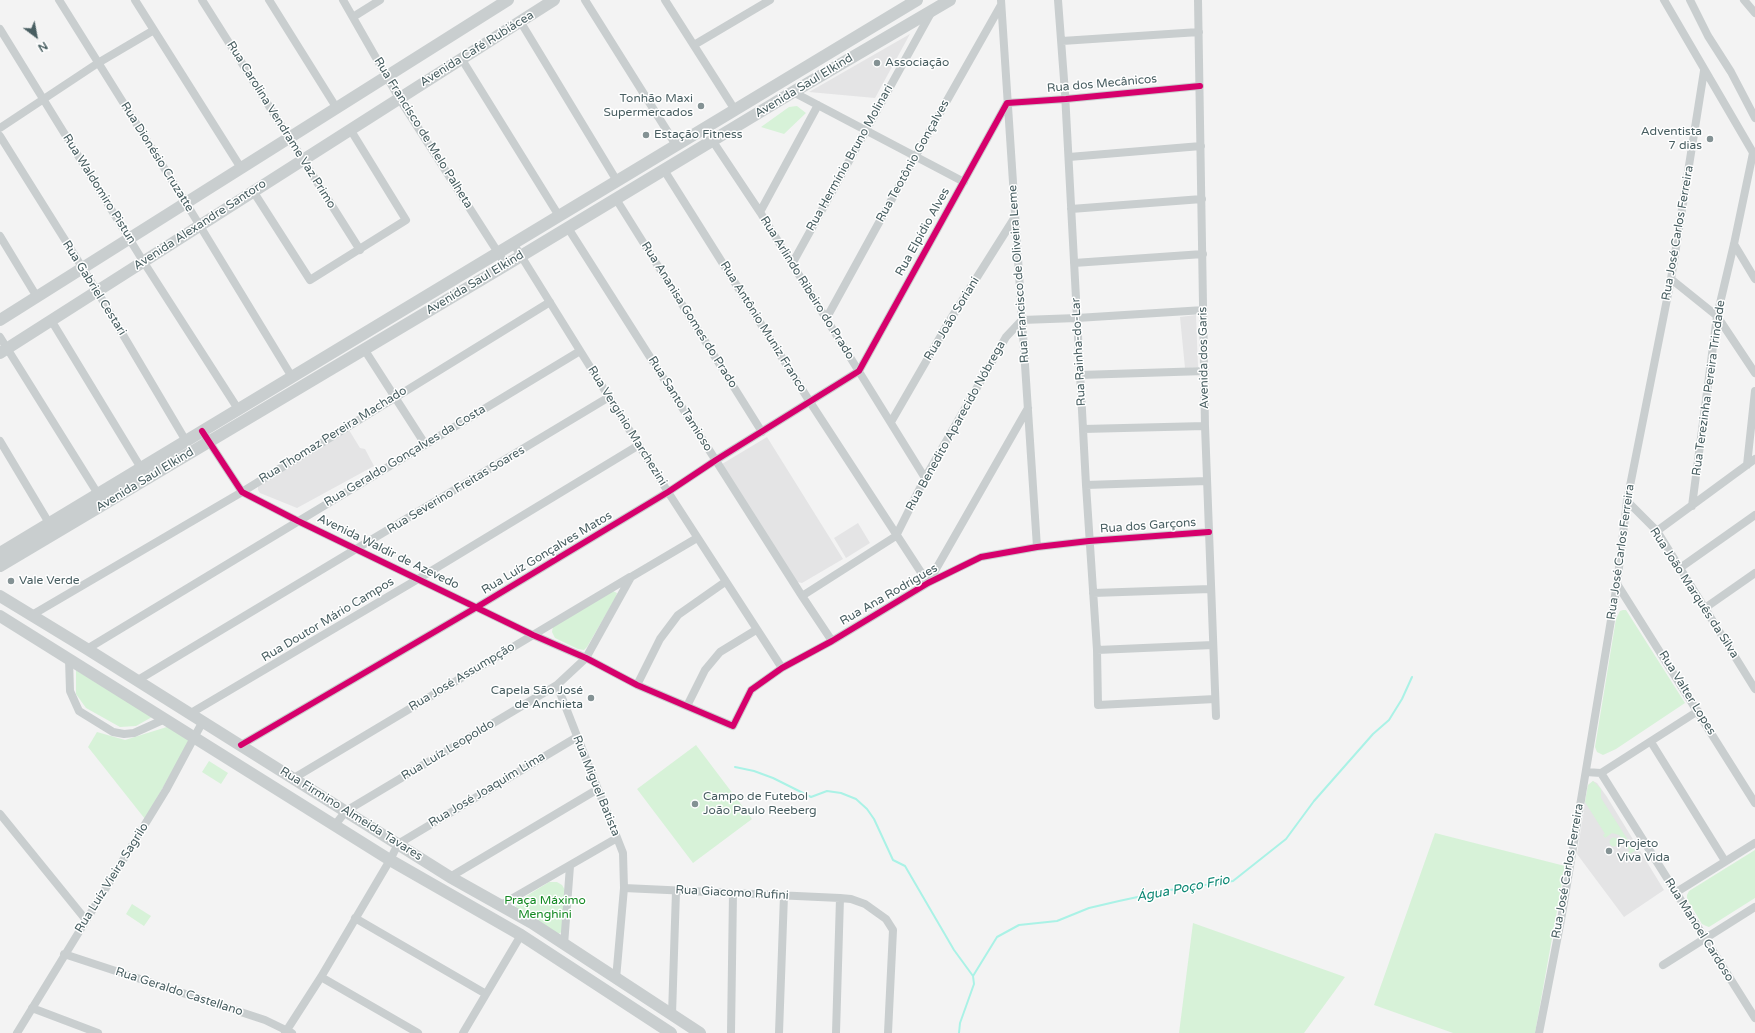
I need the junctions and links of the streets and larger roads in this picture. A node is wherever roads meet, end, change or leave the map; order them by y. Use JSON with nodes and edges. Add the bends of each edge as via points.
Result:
{"nodes":[{"id":1,"x":59,"y":0,"type":"edge"},
{"id":2,"x":135,"y":0,"type":"edge"},
{"id":3,"x":202,"y":0,"type":"edge"},
{"id":4,"x":269,"y":0,"type":"edge"},
{"id":5,"x":343,"y":0,"type":"edge"},
{"id":6,"x":380,"y":0,"type":"edge"},
{"id":7,"x":508,"y":0,"type":"edge"},
{"id":8,"x":554,"y":0,"type":"edge"},
{"id":9,"x":585,"y":0,"type":"edge"},
{"id":10,"x":665,"y":0,"type":"edge"},
{"id":11,"x":917,"y":0,"type":"edge"},
{"id":12,"x":950,"y":0,"type":"edge"},
{"id":13,"x":1058,"y":0,"type":"edge"},
{"id":14,"x":1198,"y":0,"type":"edge"},
{"id":15,"x":1664,"y":0,"type":"edge"},
{"id":16,"x":1690,"y":0,"type":"edge"},
{"id":17,"x":1744,"y":0,"type":"edge"},
{"id":18,"x":765,"y":1,"type":"edge"},
{"id":19,"x":1001,"y":2,"type":"edge"},
{"id":20,"x":932,"y":11,"type":"junction"},
{"id":21,"x":1755,"y":13,"type":"edge"},
{"id":22,"x":353,"y":17,"type":"junction"},
{"id":23,"x":520,"y":21,"type":"junction"},
{"id":24,"x":0,"y":29,"type":"edge"},
{"id":25,"x":154,"y":30,"type":"junction"},
{"id":26,"x":1199,"y":32,"type":"junction"},
{"id":27,"x":1062,"y":41,"type":"junction"},
{"id":28,"x":694,"y":45,"type":"junction"},
{"id":29,"x":461,"y":58,"type":"junction"},
{"id":30,"x":98,"y":63,"type":"junction"},
{"id":31,"x":1704,"y":71,"type":"junction"},
{"id":32,"x":387,"y":75,"type":"junction"},
{"id":33,"x":1200,"y":86,"type":"junction"},
{"id":34,"x":793,"y":92,"type":"junction"},
{"id":35,"x":400,"y":98,"type":"junction"},
{"id":36,"x":44,"y":99,"type":"junction"},
{"id":37,"x":1066,"y":99,"type":"junction"},
{"id":38,"x":1007,"y":103,"type":"junction"},
{"id":39,"x":818,"y":105,"type":"junction"},
{"id":40,"x":336,"y":107,"type":"junction"},
{"id":41,"x":735,"y":110,"type":"junction"},
{"id":42,"x":1755,"y":118,"type":"edge"},
{"id":43,"x":0,"y":128,"type":"edge"},
{"id":44,"x":350,"y":129,"type":"junction"},
{"id":45,"x":866,"y":131,"type":"junction"},
{"id":46,"x":0,"y":136,"type":"edge"},
{"id":47,"x":289,"y":137,"type":"junction"},
{"id":48,"x":712,"y":140,"type":"junction"},
{"id":49,"x":676,"y":145,"type":"junction"},
{"id":50,"x":1201,"y":146,"type":"junction"},
{"id":51,"x":1754,"y":154,"type":"edge"},
{"id":52,"x":914,"y":157,"type":"junction"},
{"id":53,"x":1068,"y":157,"type":"junction"},
{"id":54,"x":302,"y":160,"type":"junction"},
{"id":55,"x":241,"y":168,"type":"junction"},
{"id":56,"x":664,"y":170,"type":"junction"},
{"id":57,"x":617,"y":181,"type":"junction"},
{"id":58,"x":964,"y":182,"type":"junction"},
{"id":59,"x":253,"y":191,"type":"junction"},
{"id":60,"x":616,"y":199,"type":"junction"},
{"id":61,"x":1202,"y":199,"type":"junction"},
{"id":62,"x":186,"y":202,"type":"junction"},
{"id":63,"x":1071,"y":209,"type":"junction"},
{"id":64,"x":760,"y":212,"type":"junction"},
{"id":65,"x":559,"y":216,"type":"junction"},
{"id":66,"x":1015,"y":217,"type":"junction"},
{"id":67,"x":199,"y":225,"type":"junction"},
{"id":68,"x":568,"y":228,"type":"junction"},
{"id":69,"x":0,"y":236,"type":"edge"},
{"id":70,"x":130,"y":238,"type":"junction"},
{"id":71,"x":514,"y":243,"type":"junction"},
{"id":72,"x":1734,"y":244,"type":"junction"},
{"id":73,"x":360,"y":250,"type":"junction"},
{"id":74,"x":498,"y":253,"type":"junction"},
{"id":75,"x":1203,"y":254,"type":"junction"},
{"id":76,"x":521,"y":256,"type":"junction"},
{"id":77,"x":143,"y":261,"type":"junction"},
{"id":78,"x":1074,"y":263,"type":"junction"},
{"id":79,"x":792,"y":264,"type":"junction"},
{"id":80,"x":506,"y":265,"type":"junction"},
{"id":81,"x":82,"y":268,"type":"junction"},
{"id":82,"x":1671,"y":279,"type":"junction"},
{"id":83,"x":1755,"y":279,"type":"edge"},
{"id":84,"x":97,"y":290,"type":"junction"},
{"id":85,"x":37,"y":297,"type":"junction"},
{"id":86,"x":550,"y":302,"type":"junction"},
{"id":87,"x":1204,"y":310,"type":"junction"},
{"id":88,"x":1717,"y":316,"type":"junction"},
{"id":89,"x":1077,"y":318,"type":"junction"},
{"id":90,"x":826,"y":319,"type":"junction"},
{"id":91,"x":0,"y":320,"type":"edge"},
{"id":92,"x":51,"y":320,"type":"junction"},
{"id":93,"x":1022,"y":320,"type":"junction"},
{"id":94,"x":0,"y":337,"type":"edge"},
{"id":95,"x":364,"y":349,"type":"junction"},
{"id":96,"x":4,"y":350,"type":"edge"},
{"id":97,"x":580,"y":351,"type":"junction"},
{"id":98,"x":311,"y":365,"type":"junction"},
{"id":99,"x":859,"y":371,"type":"junction"},
{"id":100,"x":1205,"y":371,"type":"junction"},
{"id":101,"x":1755,"y":373,"type":"edge"},
{"id":102,"x":1080,"y":375,"type":"junction"},
{"id":103,"x":292,"y":377,"type":"junction"},
{"id":104,"x":318,"y":377,"type":"junction"},
{"id":105,"x":1755,"y":391,"type":"edge"},
{"id":106,"x":395,"y":397,"type":"junction"},
{"id":107,"x":609,"y":397,"type":"junction"},
{"id":108,"x":810,"y":402,"type":"junction"},
{"id":109,"x":1028,"y":408,"type":"junction"},
{"id":110,"x":238,"y":409,"type":"junction"},
{"id":111,"x":891,"y":422,"type":"junction"},
{"id":112,"x":1205,"y":426,"type":"junction"},
{"id":113,"x":1083,"y":429,"type":"junction"},
{"id":114,"x":202,"y":431,"type":"junction"},
{"id":115,"x":762,"y":432,"type":"junction"},
{"id":116,"x":0,"y":441,"type":"edge"},
{"id":117,"x":186,"y":441,"type":"junction"},
{"id":118,"x":210,"y":441,"type":"junction"},
{"id":119,"x":425,"y":444,"type":"junction"},
{"id":120,"x":639,"y":445,"type":"junction"},
{"id":121,"x":1755,"y":459,"type":"edge"},
{"id":122,"x":716,"y":460,"type":"junction"},
{"id":123,"x":1747,"y":465,"type":"junction"},
{"id":124,"x":141,"y":468,"type":"junction"},
{"id":125,"x":925,"y":478,"type":"junction"},
{"id":126,"x":1207,"y":481,"type":"junction"},
{"id":127,"x":1086,"y":485,"type":"junction"},
{"id":128,"x":242,"y":492,"type":"junction"},
{"id":129,"x":668,"y":492,"type":"junction"},
{"id":130,"x":98,"y":494,"type":"junction"},
{"id":131,"x":1627,"y":501,"type":"junction"},
{"id":132,"x":1692,"y":506,"type":"junction"},
{"id":133,"x":1755,"y":515,"type":"edge"},
{"id":134,"x":298,"y":521,"type":"junction"},
{"id":135,"x":52,"y":528,"type":"junction"},
{"id":136,"x":1657,"y":531,"type":"junction"},
{"id":137,"x":1209,"y":532,"type":"junction"},
{"id":138,"x":896,"y":536,"type":"junction"},
{"id":139,"x":697,"y":538,"type":"junction"},
{"id":140,"x":1089,"y":541,"type":"junction"},
{"id":141,"x":1037,"y":547,"type":"junction"},
{"id":142,"x":357,"y":550,"type":"junction"},
{"id":143,"x":0,"y":552,"type":"edge"},
{"id":144,"x":0,"y":566,"type":"edge"},
{"id":145,"x":1680,"y":568,"type":"junction"},
{"id":146,"x":1753,"y":575,"type":"edge"},
{"id":147,"x":631,"y":576,"type":"junction"},
{"id":148,"x":418,"y":579,"type":"junction"},
{"id":149,"x":725,"y":582,"type":"junction"},
{"id":150,"x":928,"y":583,"type":"junction"},
{"id":151,"x":1617,"y":584,"type":"junction"},
{"id":152,"x":1755,"y":584,"type":"edge"},
{"id":153,"x":1210,"y":589,"type":"junction"},
{"id":154,"x":1093,"y":592,"type":"junction"},
{"id":155,"x":0,"y":596,"type":"edge"},
{"id":156,"x":802,"y":596,"type":"junction"},
{"id":157,"x":477,"y":607,"type":"junction"},
{"id":158,"x":1705,"y":608,"type":"junction"},
{"id":159,"x":32,"y":615,"type":"junction"},
{"id":160,"x":0,"y":616,"type":"edge"},
{"id":161,"x":756,"y":630,"type":"junction"},
{"id":162,"x":533,"y":634,"type":"junction"},
{"id":163,"x":832,"y":641,"type":"junction"},
{"id":164,"x":1213,"y":645,"type":"junction"},
{"id":165,"x":87,"y":649,"type":"junction"},
{"id":166,"x":1097,"y":650,"type":"junction"},
{"id":167,"x":586,"y":658,"type":"junction"},
{"id":168,"x":69,"y":659,"type":"junction"},
{"id":169,"x":782,"y":668,"type":"junction"},
{"id":170,"x":138,"y":680,"type":"junction"},
{"id":171,"x":557,"y":685,"type":"junction"},
{"id":172,"x":637,"y":685,"type":"junction"},
{"id":173,"x":1755,"y":689,"type":"edge"},
{"id":174,"x":1215,"y":699,"type":"junction"},
{"id":175,"x":687,"y":706,"type":"junction"},
{"id":176,"x":1698,"y":711,"type":"junction"},
{"id":177,"x":191,"y":713,"type":"junction"},
{"id":178,"x":1216,"y":716,"type":"dead end"},
{"id":179,"x":165,"y":719,"type":"junction"},
{"id":180,"x":203,"y":721,"type":"junction"},
{"id":181,"x":733,"y":726,"type":"joint"},
{"id":182,"x":194,"y":737,"type":"junction"},
{"id":183,"x":576,"y":737,"type":"junction"},
{"id":184,"x":1650,"y":742,"type":"junction"},
{"id":185,"x":241,"y":745,"type":"junction"},
{"id":186,"x":1586,"y":772,"type":"junction"},
{"id":187,"x":1601,"y":773,"type":"junction"},
{"id":188,"x":294,"y":778,"type":"junction"},
{"id":189,"x":598,"y":789,"type":"junction"},
{"id":190,"x":1755,"y":803,"type":"edge"},
{"id":191,"x":346,"y":811,"type":"junction"},
{"id":192,"x":0,"y":814,"type":"edge"},
{"id":193,"x":334,"y":824,"type":"junction"},
{"id":194,"x":617,"y":838,"type":"junction"},
{"id":195,"x":1755,"y":842,"type":"edge"},
{"id":196,"x":398,"y":844,"type":"junction"},
{"id":197,"x":390,"y":860,"type":"junction"},
{"id":198,"x":1725,"y":861,"type":"junction"},
{"id":199,"x":570,"y":866,"type":"junction"},
{"id":200,"x":450,"y":877,"type":"junction"},
{"id":201,"x":624,"y":888,"type":"junction"},
{"id":202,"x":676,"y":891,"type":"junction"},
{"id":203,"x":733,"y":893,"type":"junction"},
{"id":204,"x":1676,"y":893,"type":"junction"},
{"id":205,"x":784,"y":896,"type":"junction"},
{"id":206,"x":840,"y":898,"type":"junction"},
{"id":207,"x":501,"y":905,"type":"junction"},
{"id":208,"x":1754,"y":909,"type":"edge"},
{"id":209,"x":355,"y":918,"type":"junction"},
{"id":210,"x":86,"y":920,"type":"junction"},
{"id":211,"x":521,"y":935,"type":"junction"},
{"id":212,"x":1705,"y":938,"type":"junction"},
{"id":213,"x":564,"y":944,"type":"junction"},
{"id":214,"x":64,"y":954,"type":"junction"},
{"id":215,"x":1663,"y":965,"type":"dead end"},
{"id":216,"x":321,"y":977,"type":"junction"},
{"id":217,"x":616,"y":979,"type":"junction"},
{"id":218,"x":486,"y":994,"type":"junction"},
{"id":219,"x":32,"y":1008,"type":"junction"},
{"id":220,"x":672,"y":1015,"type":"junction"},
{"id":221,"x":1755,"y":1018,"type":"edge"},
{"id":222,"x":288,"y":1032,"type":"edge"},
{"id":223,"x":17,"y":1033,"type":"edge"},
{"id":224,"x":98,"y":1033,"type":"edge"},
{"id":225,"x":418,"y":1033,"type":"edge"},
{"id":226,"x":463,"y":1033,"type":"edge"},
{"id":227,"x":671,"y":1033,"type":"edge"},
{"id":228,"x":700,"y":1033,"type":"edge"},
{"id":229,"x":731,"y":1033,"type":"edge"},
{"id":230,"x":779,"y":1033,"type":"edge"},
{"id":231,"x":836,"y":1033,"type":"edge"},
{"id":232,"x":888,"y":1033,"type":"edge"},
{"id":233,"x":1539,"y":1033,"type":"edge"}],
"edges":[{"from":1,"to":30,"type":"street","name":"Rua Dionésio Cruzatte"},
{"from":2,"to":25,"type":"street"},
{"from":3,"to":47,"type":"street","name":"Rua Carolina Vendrame Vaz Primo"},
{"from":4,"to":40,"type":"street"},
{"from":5,"to":22,"type":"street","name":"Rua Francisco de Melo Palheta"},
{"from":6,"to":22,"type":"street"},
{"from":7,"to":32,"type":"street"},
{"from":8,"to":23,"type":"street","name":"Avenida Café Rubiácea"},
{"from":9,"to":49,"type":"street"},
{"from":10,"to":28,"type":"street"},
{"from":11,"to":41,"type":"street","name":"Avenida Saul Elkind"},
{"from":12,"to":20,"type":"street","name":"Avenida Saul Elkind"},
{"from":13,"to":27,"type":"street","name":"Rua Rainha-do-Lar"},
{"from":14,"to":26,"type":"street","name":"Avenida dos Garis"},
{"from":15,"to":31,"type":"street"},
{"from":16,"to":42,"type":"street"},
{"from":17,"to":21,"type":"street"},
{"from":18,"to":28,"type":"street"},
{"from":19,"to":38,"type":"street","name":"Rua Francisco de Oliveira Leme"},
{"from":19,"to":52,"type":"street","name":"Rua Teotônio Gonçalves"},
{"from":20,"to":34,"type":"street","name":"Avenida Saul Elkind"},
{"from":20,"to":45,"type":"street","name":"Rua Hermínio Bruno Molinari"},
{"from":22,"to":32,"type":"street","name":"Rua Francisco de Melo Palheta"},
{"from":23,"to":29,"type":"street","name":"Avenida Café Rubiácea"},
{"from":23,"to":57,"type":"street"},
{"from":24,"to":36,"type":"street","name":"Rua Waldomiro Pistun"},
{"from":25,"to":30,"type":"street"},
{"from":25,"to":55,"type":"street"},
{"from":26,"to":27,"type":"street"},
{"from":26,"to":33,"type":"street","name":"Avenida dos Garis"},
{"from":27,"to":37,"type":"street","name":"Rua Rainha-do-Lar"},
{"from":28,"to":41,"type":"street"},
{"from":29,"to":35,"type":"street","name":"Avenida Café Rubiácea"},
{"from":29,"to":65,"type":"street"},
{"from":30,"to":36,"type":"street"},
{"from":30,"to":62,"type":"street","name":"Rua Dionésio Cruzatte"},
{"from":31,"to":51,"type":"street"},
{"from":31,"to":82,"type":"street","name":"Rua José Carlos Ferreira"},
{"from":32,"to":35,"type":"street","name":"Rua Francisco de Melo Palheta"},
{"from":32,"to":40,"type":"street"},
{"from":33,"to":37,"type":"street","name":"Rua dos Mecânicos"},
{"from":33,"to":50,"type":"street","name":"Avenida dos Garis"},
{"from":34,"to":39,"type":"street"},
{"from":34,"to":48,"type":"street","name":"Avenida Saul Elkind"},
{"from":35,"to":44,"type":"street","name":"Avenida Alexandre Santoro"},
{"from":35,"to":74,"type":"street","name":"Rua Francisco de Melo Palheta"},
{"from":36,"to":43,"type":"street"},
{"from":36,"to":70,"type":"street","name":"Rua Waldomiro Pistun"},
{"from":37,"to":38,"type":"street","name":"Rua dos Mecânicos"},
{"from":37,"to":53,"type":"street","name":"Rua Rainha-do-Lar"},
{"from":38,"to":58,"type":"street","name":"Rua Elpídio Alves"},
{"from":38,"to":66,"type":"street","name":"Rua Francisco de Oliveira Leme"},
{"from":39,"to":45,"type":"street"},
{"from":39,"to":64,"type":"street"},
{"from":40,"to":47,"type":"street"},
{"from":41,"to":49,"type":"street","name":"Avenida Saul Elkind"},
{"from":44,"to":54,"type":"street","name":"Avenida Alexandre Santoro"},
{"from":44,"to":73,"type":"street","via":[[406,220]]},
{"from":45,"to":52,"type":"street"},
{"from":45,"to":79,"type":"street","name":"Rua Hermínio Bruno Molinari"},
{"from":46,"to":81,"type":"street","name":"Rua Gabriel Cestari"},
{"from":47,"to":54,"type":"street","name":"Rua Carolina Vendrame Vaz Primo"},
{"from":47,"to":55,"type":"street"},
{"from":48,"to":56,"type":"street","name":"Avenida Saul Elkind"},
{"from":48,"to":64,"type":"street","name":"Rua Arlindo Ribeiro do Prado"},
{"from":49,"to":57,"type":"street","name":"Avenida Saul Elkind"},
{"from":50,"to":53,"type":"street"},
{"from":50,"to":61,"type":"street","name":"Avenida dos Garis"},
{"from":51,"to":72,"type":"street","name":"Rua Terezinha Pereira Trindade"},
{"from":52,"to":58,"type":"street"},
{"from":52,"to":90,"type":"street","name":"Rua Teotônio Gonçalves"},
{"from":53,"to":63,"type":"street","name":"Rua Rainha-do-Lar"},
{"from":54,"to":59,"type":"street","name":"Avenida Alexandre Santoro"},
{"from":54,"to":73,"type":"street","name":"Rua Carolina Vendrame Vaz Primo"},
{"from":55,"to":62,"type":"street"},
{"from":56,"to":60,"type":"street","name":"Avenida Saul Elkind"},
{"from":56,"to":108,"type":"street","name":"Rua Antônio Muniz Franco"},
{"from":57,"to":65,"type":"street","name":"Avenida Saul Elkind"},
{"from":58,"to":99,"type":"street","name":"Rua Elpídio Alves"},
{"from":59,"to":67,"type":"street","name":"Avenida Alexandre Santoro"},
{"from":59,"to":73,"type":"street","via":[[310,280]]},
{"from":60,"to":68,"type":"street","name":"Avenida Saul Elkind"},
{"from":60,"to":115,"type":"street","name":"Rua Ananisa Gomes do Prado"},
{"from":61,"to":63,"type":"street"},
{"from":61,"to":75,"type":"street","name":"Avenida dos Garis"},
{"from":62,"to":67,"type":"street","name":"Rua Dionésio Cruzatte"},
{"from":62,"to":70,"type":"street"},
{"from":63,"to":78,"type":"street","name":"Rua Rainha-do-Lar"},
{"from":64,"to":79,"type":"street","name":"Rua Arlindo Ribeiro do Prado"},
{"from":65,"to":71,"type":"street","name":"Avenida Saul Elkind"},
{"from":66,"to":93,"type":"street","name":"Rua Francisco de Oliveira Leme"},
{"from":66,"to":111,"type":"street","name":"Rua João Soriani","via":[[950,320]]},
{"from":67,"to":77,"type":"street","name":"Avenida Alexandre Santoro"},
{"from":67,"to":103,"type":"street","name":"Rua Dionésio Cruzatte"},
{"from":68,"to":76,"type":"street","name":"Avenida Saul Elkind"},
{"from":68,"to":122,"type":"street","name":"Rua Santo Tamioso"},
{"from":69,"to":85,"type":"street"},
{"from":70,"to":77,"type":"street","name":"Rua Waldomiro Pistun"},
{"from":70,"to":81,"type":"street"},
{"from":71,"to":74,"type":"street","name":"Avenida Saul Elkind"},
{"from":71,"to":76,"type":"street","name":"Rua Vergínio Marchezini"},
{"from":72,"to":83,"type":"street"},
{"from":72,"to":88,"type":"street","name":"Rua Terezinha Pereira Trindade"},
{"from":74,"to":80,"type":"street","name":"Rua Francisco de Melo Palheta"},
{"from":74,"to":98,"type":"street","name":"Avenida Saul Elkind"},
{"from":75,"to":78,"type":"street"},
{"from":75,"to":87,"type":"street","name":"Avenida dos Garis"},
{"from":76,"to":80,"type":"street","name":"Avenida Saul Elkind"},
{"from":76,"to":86,"type":"street","name":"Rua Vergínio Marchezini"},
{"from":77,"to":84,"type":"street","name":"Avenida Alexandre Santoro"},
{"from":77,"to":110,"type":"street","name":"Rua Waldomiro Pistun"},
{"from":78,"to":89,"type":"street","name":"Rua Rainha-do-Lar"},
{"from":79,"to":90,"type":"street","name":"Rua Arlindo Ribeiro do Prado"},
{"from":80,"to":95,"type":"street","name":"Avenida Saul Elkind"},
{"from":81,"to":84,"type":"street","name":"Rua Gabriel Cestari"},
{"from":81,"to":85,"type":"street"},
{"from":82,"to":88,"type":"street"},
{"from":82,"to":131,"type":"street","name":"Rua José Carlos Ferreira"},
{"from":84,"to":92,"type":"street","name":"Avenida Alexandre Santoro"},
{"from":84,"to":117,"type":"street","name":"Rua Gabriel Cestari"},
{"from":85,"to":91,"type":"street"},
{"from":86,"to":97,"type":"street","name":"Rua Vergínio Marchezini"},
{"from":86,"to":106,"type":"street","name":"Rua Thomaz Pereira Machado"},
{"from":87,"to":89,"type":"street"},
{"from":87,"to":100,"type":"street","name":"Avenida dos Garis"},
{"from":88,"to":101,"type":"street"},
{"from":88,"to":132,"type":"street","name":"Rua Terezinha Pereira Trindade"},
{"from":89,"to":93,"type":"street"},
{"from":89,"to":102,"type":"street","name":"Rua Rainha-do-Lar"},
{"from":90,"to":99,"type":"street","name":"Rua Arlindo Ribeiro do Prado"},
{"from":92,"to":96,"type":"street","name":"Avenida Alexandre Santoro"},
{"from":92,"to":124,"type":"street"},
{"from":93,"to":109,"type":"street","name":"Rua Francisco de Oliveira Leme"},
{"from":93,"to":125,"type":"street","name":"Rua Benedito Aparecido Nóbrega","via":[[1006,337]]},
{"from":94,"to":96,"type":"street"},
{"from":95,"to":104,"type":"street","name":"Avenida Saul Elkind"},
{"from":95,"to":106,"type":"street"},
{"from":96,"to":130,"type":"street"},
{"from":97,"to":107,"type":"street","name":"Rua Vergínio Marchezini"},
{"from":97,"to":119,"type":"street","name":"Rua Geraldo Gonçalves da Costa"},
{"from":98,"to":103,"type":"street","name":"Avenida Saul Elkind"},
{"from":98,"to":104,"type":"street"},
{"from":99,"to":108,"type":"street","name":"Rua Luíz Gonçalves Matos"},
{"from":99,"to":111,"type":"street","name":"Rua Arlindo Ribeiro do Prado"},
{"from":100,"to":102,"type":"street"},
{"from":100,"to":112,"type":"street","name":"Avenida dos Garis"},
{"from":102,"to":113,"type":"street","name":"Rua Rainha-do-Lar"},
{"from":103,"to":110,"type":"street","name":"Avenida Saul Elkind"},
{"from":104,"to":118,"type":"street","name":"Avenida Saul Elkind"},
{"from":105,"to":123,"type":"street"},
{"from":106,"to":119,"type":"street"},
{"from":106,"to":128,"type":"street","name":"Rua Thomaz Pereira Machado"},
{"from":107,"to":120,"type":"street","name":"Rua Vergínio Marchezini"},
{"from":107,"to":142,"type":"street","name":"Rua Severino Freitas Soares"},
{"from":108,"to":115,"type":"street","name":"Rua Luíz Gonçalves Matos"},
{"from":108,"to":138,"type":"street","name":"Rua Antônio Muniz Franco"},
{"from":109,"to":141,"type":"street","name":"Rua Francisco de Oliveira Leme"},
{"from":109,"to":150,"type":"street"},
{"from":110,"to":114,"type":"street","name":"Avenida Saul Elkind"},
{"from":111,"to":125,"type":"street","name":"Rua Arlindo Ribeiro do Prado"},
{"from":112,"to":113,"type":"street"},
{"from":112,"to":126,"type":"street","name":"Avenida dos Garis"},
{"from":113,"to":127,"type":"street","name":"Rua Rainha-do-Lar"},
{"from":114,"to":117,"type":"street","name":"Avenida Saul Elkind"},
{"from":114,"to":118,"type":"street"},
{"from":115,"to":122,"type":"street","name":"Rua Luíz Gonçalves Matos"},
{"from":116,"to":135,"type":"street"},
{"from":117,"to":124,"type":"street","name":"Avenida Saul Elkind"},
{"from":118,"to":128,"type":"street"},
{"from":118,"to":135,"type":"street","name":"Avenida Saul Elkind"},
{"from":119,"to":134,"type":"street","name":"Rua Geraldo Gonçalves da Costa"},
{"from":120,"to":129,"type":"street","name":"Rua Vergínio Marchezini"},
{"from":120,"to":148,"type":"street","name":"Rua Doutor Mário Campos"},
{"from":121,"to":123,"type":"street"},
{"from":122,"to":129,"type":"street","name":"Rua Luíz Gonçalves Matos"},
{"from":122,"to":156,"type":"street","name":"Rua Santo Tamioso"},
{"from":123,"to":132,"type":"street"},
{"from":124,"to":130,"type":"street","name":"Avenida Saul Elkind"},
{"from":125,"to":138,"type":"street","name":"Rua Benedito Aparecido Nóbrega"},
{"from":126,"to":127,"type":"street"},
{"from":126,"to":137,"type":"street","name":"Avenida dos Garis"},
{"from":127,"to":140,"type":"street","name":"Rua Rainha-do-Lar"},
{"from":128,"to":134,"type":"street","name":"Avenida Waldir de Azevedo"},
{"from":128,"to":159,"type":"street","name":"Rua Thomaz Pereira Machado"},
{"from":129,"to":139,"type":"street","name":"Rua Vergínio Marchezini"},
{"from":129,"to":157,"type":"street","name":"Rua Luíz Gonçalves Matos"},
{"from":130,"to":135,"type":"street","name":"Avenida Saul Elkind"},
{"from":131,"to":136,"type":"street","name":"Rua João Marquês da Silva"},
{"from":131,"to":151,"type":"street","name":"Rua José Carlos Ferreira"},
{"from":132,"to":136,"type":"street"},
{"from":133,"to":145,"type":"street"},
{"from":134,"to":142,"type":"street","name":"Avenida Waldir de Azevedo"},
{"from":134,"to":165,"type":"street","name":"Rua Geraldo Gonçalves da Costa"},
{"from":135,"to":143,"type":"street","name":"Avenida Saul Elkind"},
{"from":135,"to":144,"type":"street","name":"Avenida Saul Elkind"},
{"from":136,"to":145,"type":"street","name":"Rua João Marquês da Silva"},
{"from":137,"to":140,"type":"street","name":"Rua dos Garçons"},
{"from":137,"to":153,"type":"street","name":"Avenida dos Garis"},
{"from":138,"to":150,"type":"street","name":"Rua Antônio Muniz Franco"},
{"from":138,"to":156,"type":"street"},
{"from":139,"to":147,"type":"street","name":"Rua José Assumpção"},
{"from":139,"to":149,"type":"street","name":"Rua Vergínio Marchezini"},
{"from":140,"to":141,"type":"street","name":"Rua Ana Rodrigues"},
{"from":140,"to":154,"type":"street","name":"Rua Rainha-do-Lar"},
{"from":141,"to":150,"type":"street","name":"Rua Ana Rodrigues","via":[[981,557]]},
{"from":142,"to":148,"type":"street","name":"Avenida Waldir de Azevedo"},
{"from":142,"to":170,"type":"street","name":"Rua Severino Freitas Soares"},
{"from":145,"to":158,"type":"street","name":"Rua João Marquês da Silva"},
{"from":146,"to":152,"type":"street"},
{"from":146,"to":158,"type":"street"},
{"from":147,"to":162,"type":"street","name":"Rua José Assumpção"},
{"from":147,"to":167,"type":"street","name":"Rua Luíz Leopoldo"},
{"from":148,"to":157,"type":"street","name":"Avenida Waldir de Azevedo"},
{"from":148,"to":177,"type":"street","name":"Rua Doutor Mário Campos"},
{"from":149,"to":161,"type":"street","name":"Rua Vergínio Marchezini"},
{"from":149,"to":172,"type":"street","via":[[678,615],[660,639]]},
{"from":150,"to":163,"type":"street","name":"Rua Ana Rodrigues"},
{"from":151,"to":176,"type":"street","name":"Rua Valter Lopes"},
{"from":151,"to":186,"type":"street","name":"Rua José Carlos Ferreira"},
{"from":153,"to":154,"type":"street"},
{"from":153,"to":164,"type":"street","name":"Avenida dos Garis"},
{"from":154,"to":166,"type":"street","name":"Rua Rainha-do-Lar"},
{"from":155,"to":159,"type":"street","name":"Rua Firmino Almeida Tavares"},
{"from":156,"to":163,"type":"street","name":"Rua Santo Tamioso"},
{"from":157,"to":162,"type":"street","name":"Avenida Waldir de Azevedo"},
{"from":157,"to":185,"type":"street","name":"Rua Luíz Gonçalves Matos"},
{"from":158,"to":173,"type":"street","name":"Rua João Marquês da Silva"},
{"from":159,"to":165,"type":"street","name":"Rua Firmino Almeida Tavares"},
{"from":160,"to":168,"type":"street","name":"Rua Firmino Almeida Tavares"},
{"from":161,"to":169,"type":"street","name":"Rua Vergínio Marchezini"},
{"from":161,"to":175,"type":"street","via":[[720,652],[705,670]]},
{"from":162,"to":167,"type":"street","name":"Avenida Waldir de Azevedo"},
{"from":162,"to":188,"type":"street","name":"Rua José Assumpção"},
{"from":163,"to":169,"type":"street","name":"Rua Ana Rodrigues"},
{"from":164,"to":166,"type":"street"},
{"from":164,"to":174,"type":"street","name":"Avenida dos Garis"},
{"from":165,"to":170,"type":"street","name":"Rua Firmino Almeida Tavares"},
{"from":166,"to":174,"type":"street","name":"Rua Rainha-do-Lar","via":[[1098,705]]},
{"from":167,"to":171,"type":"street","name":"Rua Luíz Leopoldo"},
{"from":167,"to":172,"type":"street","name":"Avenida Waldir de Azevedo"},
{"from":168,"to":179,"type":"street","name":"Rua Firmino Almeida Tavares"},
{"from":168,"to":179,"type":"street","via":[[70,691],[79,711],[113,732],[124,734],[134,733]]},
{"from":169,"to":181,"type":"street","name":"Rua Ana Rodrigues","via":[[751,690]]},
{"from":170,"to":177,"type":"street","name":"Rua Firmino Almeida Tavares"},
{"from":171,"to":183,"type":"street","name":"Rua Miguel Batista"},
{"from":171,"to":191,"type":"street","name":"Rua Luíz Leopoldo"},
{"from":172,"to":175,"type":"street","name":"Avenida Waldir de Azevedo"},
{"from":174,"to":178,"type":"street","name":"Avenida dos Garis"},
{"from":175,"to":181,"type":"street","name":"Avenida Waldir de Azevedo"},
{"from":176,"to":184,"type":"street"},
{"from":176,"to":190,"type":"street","name":"Rua Valter Lopes"},
{"from":177,"to":180,"type":"street","name":"Rua Firmino Almeida Tavares"},
{"from":179,"to":182,"type":"street","name":"Rua Firmino Almeida Tavares"},
{"from":180,"to":182,"type":"street","name":"Rua Luíz Vieira Sagrilo"},
{"from":180,"to":185,"type":"street","name":"Rua Firmino Almeida Tavares"},
{"from":182,"to":193,"type":"street","name":"Rua Firmino Almeida Tavares"},
{"from":182,"to":210,"type":"street","name":"Rua Luíz Vieira Sagrilo","via":[[166,790]]},
{"from":183,"to":189,"type":"street","name":"Rua Miguel Batista"},
{"from":183,"to":196,"type":"street","name":"Rua José Joaquim Lima"},
{"from":184,"to":187,"type":"street"},
{"from":184,"to":198,"type":"street"},
{"from":185,"to":188,"type":"street","name":"Rua Firmino Almeida Tavares"},
{"from":186,"to":187,"type":"street"},
{"from":186,"to":233,"type":"street","name":"Rua José Carlos Ferreira"},
{"from":187,"to":204,"type":"street","name":"Rua Manoel Cardoso"},
{"from":188,"to":191,"type":"street","name":"Rua Firmino Almeida Tavares"},
{"from":189,"to":194,"type":"street","name":"Rua Miguel Batista"},
{"from":189,"to":200,"type":"street"},
{"from":191,"to":193,"type":"street","name":"Rua Luíz Leopoldo"},
{"from":191,"to":196,"type":"street","name":"Rua Firmino Almeida Tavares"},
{"from":192,"to":210,"type":"street"},
{"from":193,"to":197,"type":"street","name":"Rua Firmino Almeida Tavares"},
{"from":194,"to":199,"type":"street"},
{"from":194,"to":201,"type":"street","name":"Rua Miguel Batista","via":[[623,853]]},
{"from":195,"to":198,"type":"street"},
{"from":196,"to":197,"type":"street"},
{"from":196,"to":200,"type":"street","name":"Rua Firmino Almeida Tavares"},
{"from":197,"to":209,"type":"street"},
{"from":197,"to":211,"type":"street","name":"Rua Firmino Almeida Tavares"},
{"from":198,"to":204,"type":"street"},
{"from":199,"to":207,"type":"street"},
{"from":199,"to":213,"type":"street"},
{"from":200,"to":207,"type":"street","name":"Rua Firmino Almeida Tavares"},
{"from":201,"to":202,"type":"street","name":"Rua Giacomo Rufini"},
{"from":201,"to":217,"type":"street","name":"Rua Miguel Batista"},
{"from":202,"to":203,"type":"street","name":"Rua Giacomo Rufini"},
{"from":202,"to":220,"type":"street"},
{"from":203,"to":205,"type":"street","name":"Rua Giacomo Rufini"},
{"from":203,"to":229,"type":"street"},
{"from":204,"to":212,"type":"street","name":"Rua Manoel Cardoso"},
{"from":205,"to":206,"type":"street","name":"Rua Giacomo Rufini"},
{"from":205,"to":230,"type":"street"},
{"from":206,"to":231,"type":"street"},
{"from":206,"to":232,"type":"street","name":"Rua Giacomo Rufini","via":[[865,904],[886,920],[893,930]]},
{"from":207,"to":213,"type":"street","name":"Rua Firmino Almeida Tavares"},
{"from":208,"to":212,"type":"street"},
{"from":209,"to":216,"type":"street"},
{"from":209,"to":218,"type":"street"},
{"from":210,"to":214,"type":"street","name":"Rua Luíz Vieira Sagrilo"},
{"from":211,"to":218,"type":"street"},
{"from":211,"to":227,"type":"street","name":"Rua Firmino Almeida Tavares"},
{"from":212,"to":215,"type":"street"},
{"from":212,"to":221,"type":"street","name":"Rua Manoel Cardoso"},
{"from":213,"to":217,"type":"street","name":"Rua Firmino Almeida Tavares"},
{"from":214,"to":219,"type":"street","name":"Rua Luíz Vieira Sagrilo"},
{"from":214,"to":222,"type":"street","name":"Rua Geraldo Castellano","via":[[265,1020]]},
{"from":216,"to":222,"type":"street"},
{"from":216,"to":225,"type":"street"},
{"from":217,"to":220,"type":"street","name":"Rua Firmino Almeida Tavares"},
{"from":218,"to":226,"type":"street"},
{"from":219,"to":223,"type":"street","name":"Rua Luíz Vieira Sagrilo"},
{"from":219,"to":224,"type":"street"},
{"from":220,"to":228,"type":"street","name":"Rua Firmino Almeida Tavares"}]}
